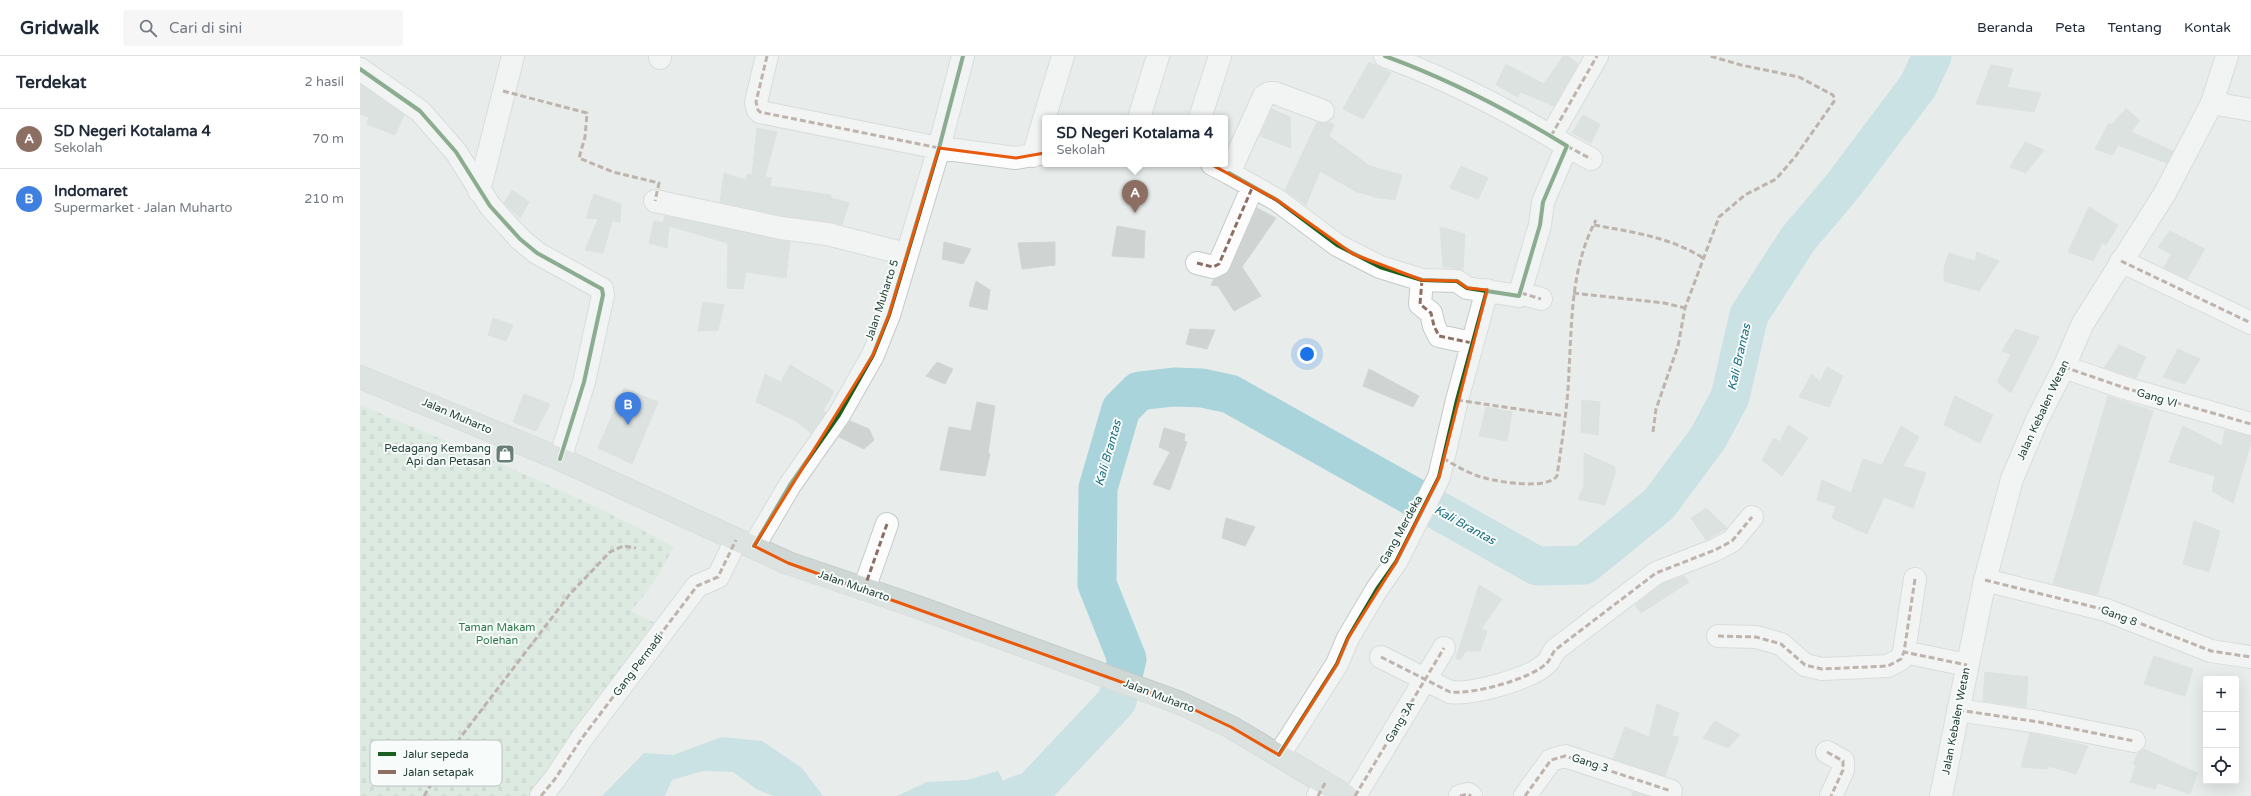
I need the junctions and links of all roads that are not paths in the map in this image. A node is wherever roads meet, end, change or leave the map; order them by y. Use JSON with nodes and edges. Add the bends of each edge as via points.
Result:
{"nodes":[{"id":1,"x":513,"y":56,"type":"edge"},
{"id":2,"x":767,"y":56,"type":"edge"},
{"id":3,"x":963,"y":56,"type":"edge"},
{"id":4,"x":1063,"y":56,"type":"edge"},
{"id":5,"x":1158,"y":56,"type":"edge"},
{"id":6,"x":1220,"y":56,"type":"edge"},
{"id":7,"x":1385,"y":56,"type":"edge"},
{"id":8,"x":1598,"y":56,"type":"edge"},
{"id":9,"x":2227,"y":56,"type":"edge"},
{"id":10,"x":360,"y":69,"type":"edge"},
{"id":11,"x":2212,"y":103,"type":"junction"},
{"id":12,"x":2251,"y":110,"type":"edge"},
{"id":13,"x":1324,"y":111,"type":"dead end"},
{"id":14,"x":1049,"y":115,"type":"edge"},
{"id":15,"x":1140,"y":115,"type":"edge"},
{"id":16,"x":1201,"y":115,"type":"edge"},
{"id":17,"x":1559,"y":141,"type":"junction"},
{"id":18,"x":1042,"y":143,"type":"edge"},
{"id":19,"x":939,"y":148,"type":"junction"},
{"id":20,"x":1039,"y":155,"type":"edge"},
{"id":21,"x":1228,"y":156,"type":"edge"},
{"id":22,"x":1591,"y":159,"type":"dead end"},
{"id":23,"x":1221,"y":168,"type":"edge"},
{"id":24,"x":1253,"y":186,"type":"junction"},
{"id":25,"x":479,"y":191,"type":"junction"},
{"id":26,"x":654,"y":201,"type":"dead end"},
{"id":27,"x":906,"y":254,"type":"junction"},
{"id":28,"x":2121,"y":261,"type":"junction"},
{"id":29,"x":1197,"y":263,"type":"dead end"},
{"id":30,"x":1422,"y":280,"type":"junction"},
{"id":31,"x":1487,"y":290,"type":"junction"},
{"id":32,"x":1520,"y":293,"type":"junction"},
{"id":33,"x":1541,"y":299,"type":"dead end"},
{"id":34,"x":2251,"y":323,"type":"edge"},
{"id":35,"x":1472,"y":343,"type":"junction"},
{"id":36,"x":2064,"y":367,"type":"junction"},
{"id":37,"x":360,"y":377,"type":"edge"},
{"id":38,"x":2251,"y":424,"type":"edge"},
{"id":39,"x":560,"y":459,"type":"junction"},
{"id":40,"x":1752,"y":517,"type":"dead end"},
{"id":41,"x":887,"y":524,"type":"dead end"},
{"id":42,"x":745,"y":543,"type":"junction"},
{"id":43,"x":1915,"y":579,"type":"dead end"},
{"id":44,"x":1985,"y":580,"type":"junction"},
{"id":45,"x":864,"y":589,"type":"junction"},
{"id":46,"x":1718,"y":636,"type":"dead end"},
{"id":47,"x":1444,"y":648,"type":"dead end"},
{"id":48,"x":1904,"y":652,"type":"junction"},
{"id":49,"x":1380,"y":657,"type":"dead end"},
{"id":50,"x":2251,"y":657,"type":"edge"},
{"id":51,"x":1967,"y":665,"type":"junction"},
{"id":52,"x":1426,"y":679,"type":"junction"},
{"id":53,"x":1958,"y":710,"type":"junction"},
{"id":54,"x":2134,"y":741,"type":"dead end"},
{"id":55,"x":1827,"y":752,"type":"dead end"},
{"id":56,"x":1279,"y":755,"type":"junction"},
{"id":57,"x":1322,"y":789,"type":"edge"},
{"id":58,"x":1670,"y":791,"type":"dead end"},
{"id":59,"x":541,"y":796,"type":"edge"},
{"id":60,"x":1346,"y":796,"type":"edge"},
{"id":61,"x":1355,"y":796,"type":"edge"},
{"id":62,"x":1460,"y":796,"type":"edge"},
{"id":63,"x":1471,"y":796,"type":"edge"},
{"id":64,"x":1525,"y":796,"type":"edge"},
{"id":65,"x":1831,"y":796,"type":"edge"},
{"id":66,"x":1941,"y":796,"type":"edge"}],
"edges":[{"from":1,"to":25,"type":"street"},
{"from":2,"to":19,"type":"street","via":[[756,102],[760,112]]},
{"from":3,"to":19,"type":"street","name":"Jalan Muharto 5"},
{"from":4,"to":14,"type":"street"},
{"from":5,"to":15,"type":"street"},
{"from":6,"to":16,"type":"street"},
{"from":7,"to":17,"type":"street","via":[[1421,69]]},
{"from":8,"to":17,"type":"street"},
{"from":9,"to":11,"type":"street","name":"Jalan Kebalen Wetan"},
{"from":10,"to":25,"type":"street","via":[[420,111],[456,152]]},
{"from":11,"to":12,"type":"street"},
{"from":11,"to":28,"type":"street","name":"Jalan Kebalen Wetan","via":[[2165,193]]},
{"from":13,"to":21,"type":"street","via":[[1270,93],[1264,96]]},
{"from":17,"to":22,"type":"street"},
{"from":17,"to":32,"type":"street","via":[[1543,202],[1540,225]]},
{"from":18,"to":20,"type":"street"},
{"from":19,"to":20,"type":"street","via":[[1016,158]]},
{"from":19,"to":27,"type":"street","name":"Jalan Muharto 5"},
{"from":23,"to":24,"type":"street"},
{"from":24,"to":29,"type":"street","via":[[1219,264],[1213,267]]},
{"from":24,"to":30,"type":"street","via":[[1353,254]]},
{"from":25,"to":39,"type":"street","via":[[520,239],[537,253],[600,287],[603,292],[584,382]]},
{"from":26,"to":27,"type":"street","via":[[781,228],[827,234]]},
{"from":27,"to":42,"type":"street","name":"Jalan Muharto 5","via":[[889,315],[873,355],[839,415]]},
{"from":28,"to":34,"type":"street"},
{"from":28,"to":36,"type":"street","name":"Jalan Kebalen Wetan","via":[[2082,325]]},
{"from":30,"to":31,"type":"street","via":[[1457,281],[1467,288]]},
{"from":30,"to":35,"type":"street","via":[[1420,304],[1432,313],[1439,336]]},
{"from":31,"to":32,"type":"street","via":[[1518,296]]},
{"from":31,"to":35,"type":"street","name":"Gang Merdeka"},
{"from":32,"to":33,"type":"street"},
{"from":35,"to":56,"type":"street","name":"Gang Merdeka","via":[[1440,477],[1412,532],[1348,638],[1337,664]]},
{"from":36,"to":38,"type":"street","name":"Gang VI","via":[[2168,401]]},
{"from":36,"to":44,"type":"street","name":"Jalan Kebalen Wetan","via":[[2037,420],[2012,479]]},
{"from":37,"to":39,"type":"main road","name":"Jalan Muharto"},
{"from":39,"to":42,"type":"main road","name":"Jalan Muharto"},
{"from":40,"to":52,"type":"street","via":[[1732,541],[1656,573],[1555,650],[1547,663],[1534,671],[1476,692],[1460,694],[1450,692]]},
{"from":41,"to":45,"type":"street"},
{"from":42,"to":45,"type":"main road","name":"Jalan Muharto","via":[[788,563]]},
{"from":42,"to":59,"type":"street","name":"Gang Permadi","via":[[718,577],[697,586]]},
{"from":43,"to":48,"type":"street"},
{"from":44,"to":50,"type":"street","name":"Gang 8","via":[[2106,610],[2211,651]]},
{"from":44,"to":51,"type":"street","name":"Jalan Kebalen Wetan"},
{"from":45,"to":56,"type":"main road","name":"Jalan Muharto","via":[[1180,703],[1231,726]]},
{"from":46,"to":48,"type":"street","via":[[1756,637],[1781,644],[1805,665],[1822,669],[1869,669],[1888,666],[1901,659]]},
{"from":47,"to":52,"type":"street","name":"Gang 3A"},
{"from":48,"to":51,"type":"street"},
{"from":49,"to":52,"type":"street"},
{"from":51,"to":53,"type":"street","name":"Jalan Kebalen Wetan"},
{"from":52,"to":61,"type":"street","name":"Gang 3A"},
{"from":53,"to":54,"type":"street","via":[[2039,722]]},
{"from":53,"to":66,"type":"street","name":"Jalan Kebalen Wetan"},
{"from":55,"to":65,"type":"street","via":[[1844,761],[1843,770]]},
{"from":56,"to":57,"type":"main road","name":"Jalan Muharto"},
{"from":57,"to":60,"type":"main road","name":"Jalan Muharto"},
{"from":58,"to":64,"type":"street","name":"Gang 3","via":[[1565,756],[1551,760]]},
{"from":62,"to":63,"type":"street"}]}
